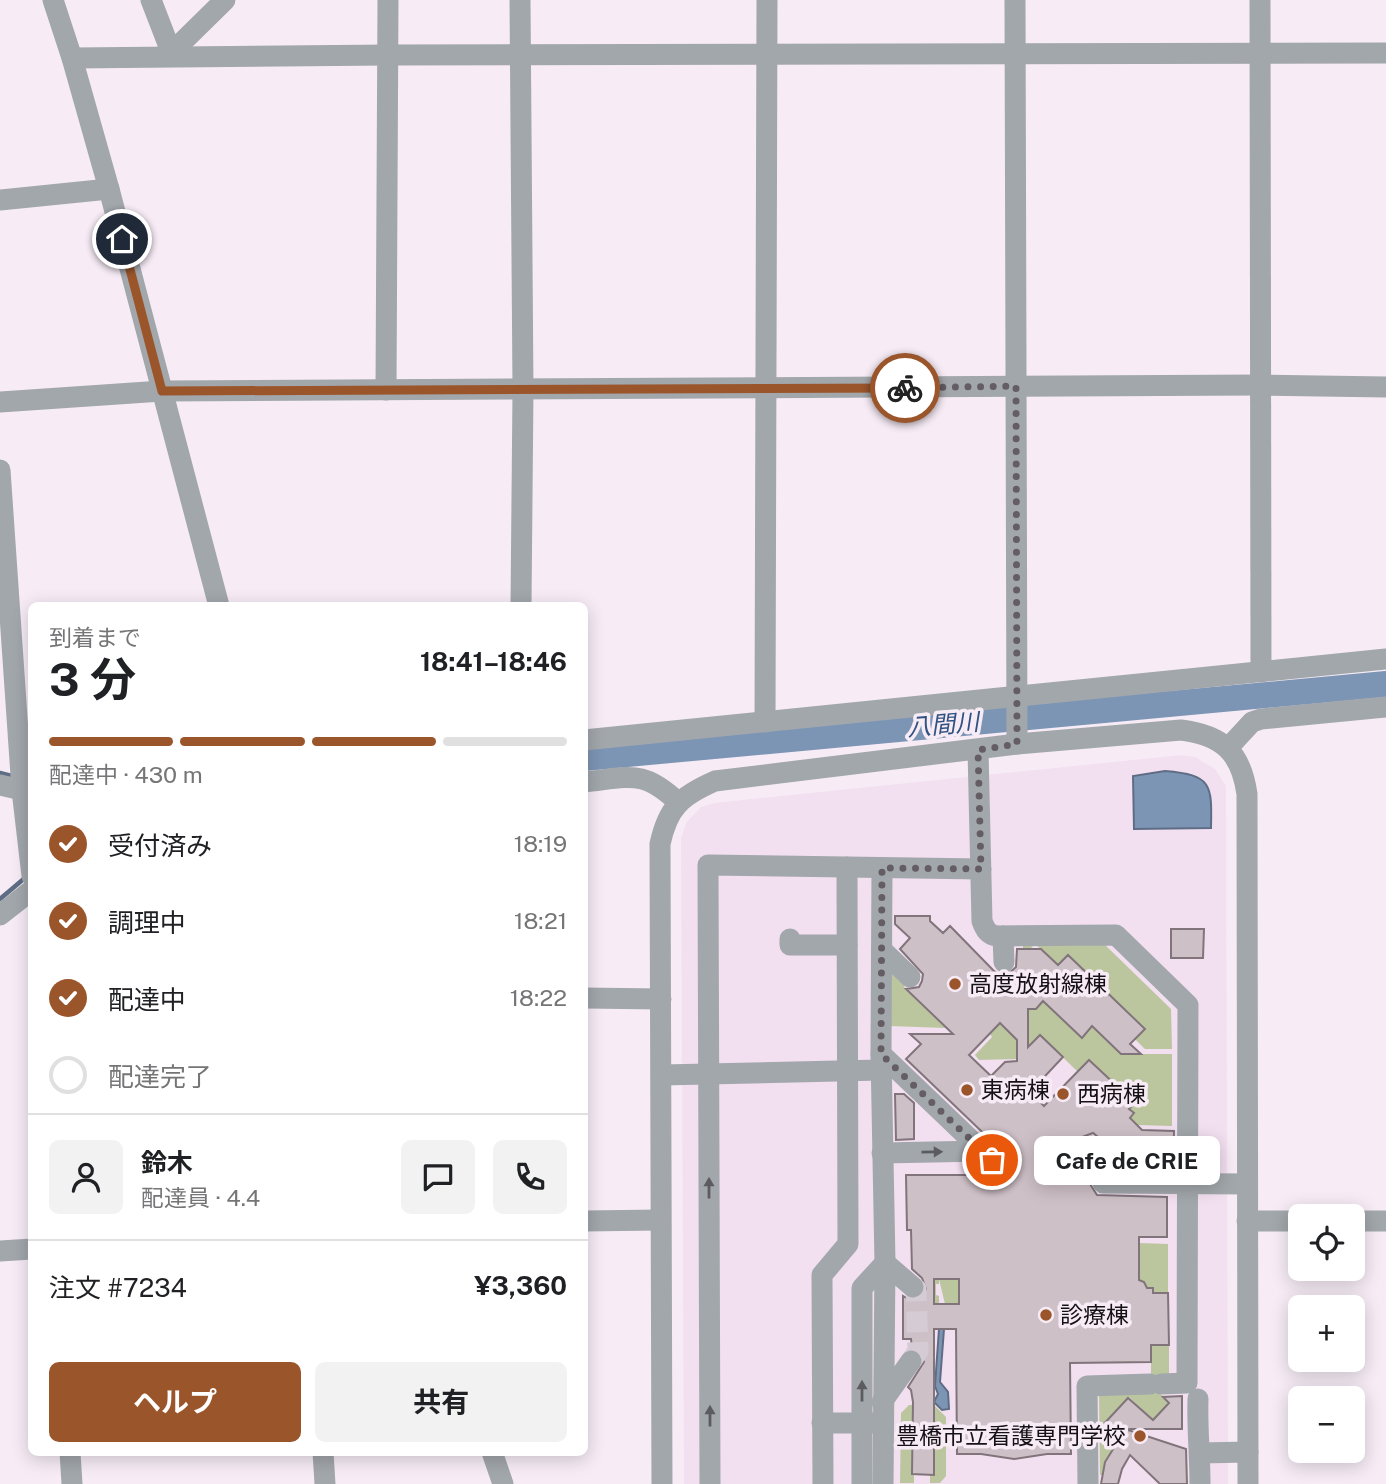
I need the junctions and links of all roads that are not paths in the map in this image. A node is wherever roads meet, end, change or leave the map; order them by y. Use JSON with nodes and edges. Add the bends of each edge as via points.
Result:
{"nodes":[{"id":1,"x":53,"y":0,"type":"edge"},
{"id":2,"x":151,"y":0,"type":"edge"},
{"id":3,"x":225,"y":0,"type":"edge"},
{"id":4,"x":388,"y":0,"type":"edge"},
{"id":5,"x":520,"y":0,"type":"edge"},
{"id":6,"x":767,"y":0,"type":"edge"},
{"id":7,"x":1015,"y":0,"type":"edge"},
{"id":8,"x":1260,"y":0,"type":"edge"},
{"id":9,"x":1260,"y":53,"type":"junction"},
{"id":10,"x":1386,"y":53,"type":"edge"},
{"id":11,"x":768,"y":54,"type":"junction"},
{"id":12,"x":1016,"y":54,"type":"junction"},
{"id":13,"x":388,"y":55,"type":"junction"},
{"id":14,"x":521,"y":55,"type":"junction"},
{"id":15,"x":168,"y":56,"type":"junction"},
{"id":16,"x":72,"y":58,"type":"junction"},
{"id":17,"x":109,"y":189,"type":"junction"},
{"id":18,"x":0,"y":200,"type":"edge"},
{"id":19,"x":1261,"y":385,"type":"junction"},
{"id":20,"x":1016,"y":386,"type":"junction"},
{"id":21,"x":1386,"y":387,"type":"edge"},
{"id":22,"x":766,"y":389,"type":"junction"},
{"id":23,"x":386,"y":390,"type":"junction"},
{"id":24,"x":523,"y":390,"type":"junction"},
{"id":25,"x":162,"y":391,"type":"junction"},
{"id":26,"x":0,"y":402,"type":"edge"},
{"id":27,"x":0,"y":470,"type":"edge"},
{"id":28,"x":218,"y":602,"type":"edge"},
{"id":29,"x":521,"y":602,"type":"edge"},
{"id":30,"x":1386,"y":659,"type":"edge"},
{"id":31,"x":1261,"y":672,"type":"junction"},
{"id":32,"x":1017,"y":698,"type":"junction"},
{"id":33,"x":1386,"y":707,"type":"edge"},
{"id":34,"x":765,"y":722,"type":"junction"},
{"id":35,"x":588,"y":740,"type":"edge"},
{"id":36,"x":1017,"y":740,"type":"junction"},
{"id":37,"x":1228,"y":748,"type":"junction"},
{"id":38,"x":978,"y":750,"type":"junction"},
{"id":39,"x":18,"y":765,"type":"edge"},
{"id":40,"x":588,"y":782,"type":"edge"},
{"id":41,"x":0,"y":785,"type":"edge"},
{"id":42,"x":22,"y":790,"type":"junction"},
{"id":43,"x":679,"y":803,"type":"junction"},
{"id":44,"x":28,"y":842,"type":"edge"},
{"id":45,"x":847,"y":867,"type":"junction"},
{"id":46,"x":882,"y":868,"type":"junction"},
{"id":47,"x":981,"y":869,"type":"junction"},
{"id":48,"x":28,"y":893,"type":"edge"},
{"id":49,"x":0,"y":915,"type":"edge"},
{"id":50,"x":790,"y":939,"type":"dead end"},
{"id":51,"x":847,"y":945,"type":"junction"},
{"id":52,"x":882,"y":950,"type":"junction"},
{"id":53,"x":910,"y":977,"type":"dead end"},
{"id":54,"x":588,"y":998,"type":"edge"},
{"id":55,"x":661,"y":999,"type":"junction"},
{"id":56,"x":881,"y":1062,"type":"junction"},
{"id":57,"x":848,"y":1071,"type":"junction"},
{"id":58,"x":662,"y":1074,"type":"junction"},
{"id":59,"x":709,"y":1074,"type":"junction"},
{"id":60,"x":1091,"y":1146,"type":"dead end"},
{"id":61,"x":983,"y":1152,"type":"junction"},
{"id":62,"x":882,"y":1153,"type":"junction"},
{"id":63,"x":992,"y":1175,"type":"dead end"},
{"id":64,"x":1103,"y":1183,"type":"dead end"},
{"id":65,"x":1130,"y":1183,"type":"junction"},
{"id":66,"x":1187,"y":1184,"type":"junction"},
{"id":67,"x":1247,"y":1184,"type":"junction"},
{"id":68,"x":588,"y":1220,"type":"edge"},
{"id":69,"x":660,"y":1220,"type":"junction"},
{"id":70,"x":1386,"y":1220,"type":"edge"},
{"id":71,"x":1247,"y":1221,"type":"junction"},
{"id":72,"x":1288,"y":1221,"type":"edge"},
{"id":73,"x":1365,"y":1221,"type":"edge"},
{"id":74,"x":28,"y":1249,"type":"edge"},
{"id":75,"x":0,"y":1251,"type":"edge"},
{"id":76,"x":885,"y":1263,"type":"junction"},
{"id":77,"x":913,"y":1287,"type":"tunnel mouth"},
{"id":78,"x":872,"y":1352,"type":"junction"},
{"id":79,"x":1198,"y":1399,"type":"dead end"},
{"id":80,"x":875,"y":1416,"type":"junction"},
{"id":81,"x":822,"y":1423,"type":"junction"},
{"id":82,"x":1248,"y":1452,"type":"junction"},
{"id":83,"x":1200,"y":1453,"type":"junction"},
{"id":84,"x":70,"y":1456,"type":"edge"},
{"id":85,"x":323,"y":1456,"type":"edge"},
{"id":86,"x":493,"y":1456,"type":"edge"},
{"id":87,"x":72,"y":1484,"type":"edge"},
{"id":88,"x":325,"y":1484,"type":"edge"},
{"id":89,"x":503,"y":1484,"type":"edge"},
{"id":90,"x":662,"y":1484,"type":"edge"},
{"id":91,"x":710,"y":1484,"type":"edge"},
{"id":92,"x":823,"y":1484,"type":"edge"},
{"id":93,"x":862,"y":1484,"type":"edge"},
{"id":94,"x":883,"y":1484,"type":"edge"},
{"id":95,"x":1088,"y":1484,"type":"edge"},
{"id":96,"x":1200,"y":1484,"type":"edge"},
{"id":97,"x":1248,"y":1484,"type":"edge"}],
"edges":[{"from":1,"to":16,"type":"street"},
{"from":2,"to":15,"type":"street"},
{"from":3,"to":15,"type":"street"},
{"from":4,"to":13,"type":"street"},
{"from":5,"to":14,"type":"street"},
{"from":6,"to":11,"type":"street"},
{"from":7,"to":12,"type":"street"},
{"from":8,"to":9,"type":"street"},
{"from":9,"to":10,"type":"street"},
{"from":9,"to":12,"type":"street"},
{"from":9,"to":19,"type":"street"},
{"from":11,"to":12,"type":"street"},
{"from":11,"to":14,"type":"street"},
{"from":11,"to":22,"type":"street"},
{"from":12,"to":20,"type":"street"},
{"from":13,"to":14,"type":"street"},
{"from":13,"to":15,"type":"street"},
{"from":13,"to":23,"type":"street"},
{"from":14,"to":24,"type":"street"},
{"from":15,"to":16,"type":"street"},
{"from":16,"to":17,"type":"street"},
{"from":17,"to":18,"type":"street"},
{"from":17,"to":25,"type":"street"},
{"from":19,"to":20,"type":"street"},
{"from":19,"to":21,"type":"street"},
{"from":19,"to":31,"type":"street"},
{"from":20,"to":22,"type":"street"},
{"from":20,"to":32,"type":"street"},
{"from":22,"to":24,"type":"street"},
{"from":22,"to":34,"type":"street"},
{"from":23,"to":24,"type":"street"},
{"from":23,"to":25,"type":"street"},
{"from":24,"to":29,"type":"street"},
{"from":25,"to":26,"type":"street"},
{"from":25,"to":28,"type":"street"},
{"from":27,"to":39,"type":"street"},
{"from":30,"to":31,"type":"street"},
{"from":31,"to":32,"type":"street"},
{"from":32,"to":34,"type":"street"},
{"from":32,"to":36,"type":"street"},
{"from":33,"to":37,"type":"street","via":[[1261,719],[1252,722]]},
{"from":34,"to":35,"type":"street"},
{"from":36,"to":37,"type":"street","via":[[1181,730],[1214,737]]},
{"from":36,"to":38,"type":"street"},
{"from":37,"to":67,"type":"street","via":[[1240,764],[1247,793]]},
{"from":38,"to":43,"type":"street","via":[[715,781],[690,792]]},
{"from":38,"to":47,"type":"street"},
{"from":39,"to":42,"type":"street"},
{"from":40,"to":43,"type":"street","via":[[651,780]]},
{"from":41,"to":42,"type":"street"},
{"from":42,"to":44,"type":"street"},
{"from":43,"to":55,"type":"street","via":[[664,824],[660,844]]},
{"from":45,"to":46,"type":"street"},
{"from":45,"to":51,"type":"street"},
{"from":45,"to":59,"type":"street","via":[[708,865]]},
{"from":46,"to":47,"type":"street"},
{"from":46,"to":52,"type":"street"},
{"from":47,"to":66,"type":"street","via":[[984,929],[1003,949],[1116,935],[1188,1005]]},
{"from":48,"to":49,"type":"street"},
{"from":50,"to":51,"type":"street","via":[[790,945]]},
{"from":51,"to":57,"type":"street"},
{"from":52,"to":53,"type":"street"},
{"from":52,"to":56,"type":"street"},
{"from":54,"to":55,"type":"street"},
{"from":55,"to":58,"type":"street"},
{"from":56,"to":57,"type":"street"},
{"from":56,"to":61,"type":"street"},
{"from":56,"to":62,"type":"street"},
{"from":57,"to":59,"type":"street"},
{"from":57,"to":81,"type":"street","via":[[848,1244],[822,1275]]},
{"from":58,"to":59,"type":"street"},
{"from":58,"to":69,"type":"street"},
{"from":91,"to":59,"type":"street","one_way":true},
{"from":60,"to":65,"type":"street"},
{"from":62,"to":61,"type":"street","one_way":true},
{"from":61,"to":63,"type":"street","via":[[992,1160]]},
{"from":62,"to":76,"type":"street"},
{"from":64,"to":65,"type":"street"},
{"from":65,"to":66,"type":"street"},
{"from":66,"to":67,"type":"street"},
{"from":66,"to":95,"type":"street","via":[[1187,1384],[1087,1386]]},
{"from":67,"to":71,"type":"street"},
{"from":68,"to":69,"type":"street"},
{"from":69,"to":90,"type":"street"},
{"from":70,"to":73,"type":"street"},
{"from":71,"to":72,"type":"street"},
{"from":71,"to":82,"type":"street"},
{"from":74,"to":75,"type":"street"},
{"from":76,"to":77,"type":"street"},
{"from":76,"to":78,"type":"street"},
{"from":78,"to":80,"type":"street"},
{"from":80,"to":78,"type":"street","one_way":true},
{"from":78,"to":80,"type":"street","via":[[911,1356]]},
{"from":79,"to":83,"type":"street"},
{"from":80,"to":81,"type":"street"},
{"from":80,"to":93,"type":"street"},
{"from":80,"to":94,"type":"street"},
{"from":81,"to":92,"type":"street"},
{"from":82,"to":83,"type":"street"},
{"from":82,"to":97,"type":"street"},
{"from":83,"to":96,"type":"street"},
{"from":84,"to":87,"type":"street"},
{"from":85,"to":88,"type":"street"},
{"from":86,"to":89,"type":"street"}]}
